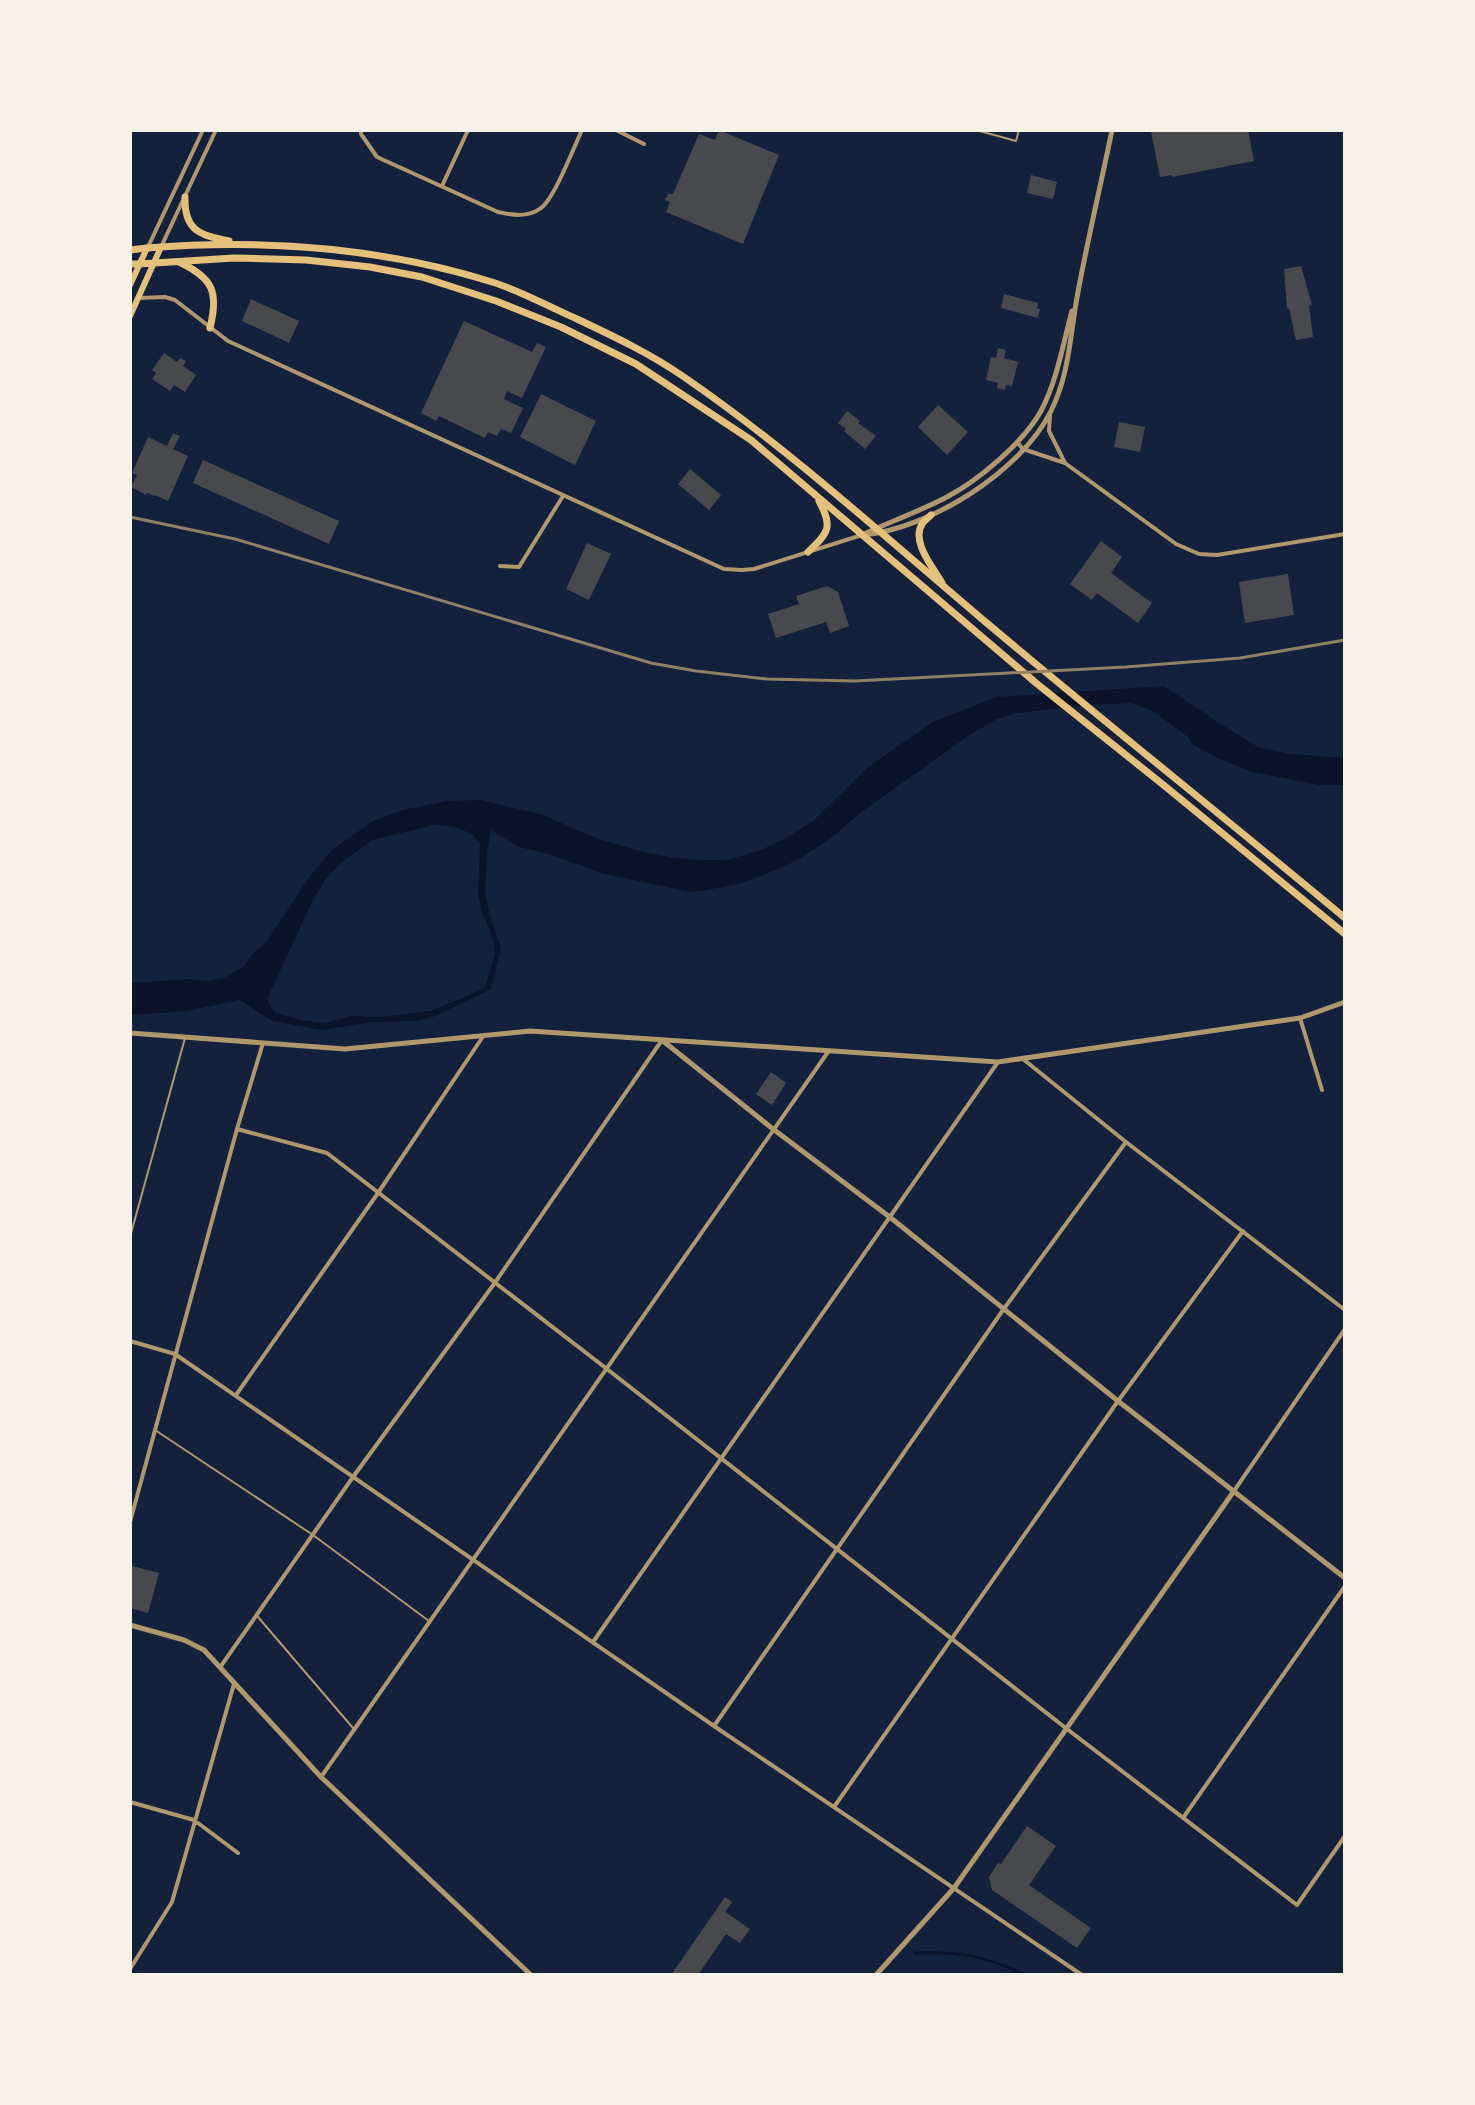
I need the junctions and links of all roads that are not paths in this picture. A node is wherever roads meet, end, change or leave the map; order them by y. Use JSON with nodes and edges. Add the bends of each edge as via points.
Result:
{"nodes":[{"id":1,"x":203,"y":130,"type":"edge"},
{"id":2,"x":216,"y":130,"type":"edge"},
{"id":3,"x":468,"y":130,"type":"edge"},
{"id":4,"x":582,"y":130,"type":"edge"},
{"id":5,"x":616,"y":130,"type":"edge"},
{"id":6,"x":976,"y":130,"type":"edge"},
{"id":7,"x":1019,"y":130,"type":"edge"},
{"id":8,"x":1112,"y":130,"type":"edge"},
{"id":9,"x":361,"y":132,"type":"edge"},
{"id":10,"x":644,"y":144,"type":"dead end"},
{"id":11,"x":442,"y":186,"type":"junction"},
{"id":12,"x":185,"y":197,"type":"junction"},
{"id":13,"x":239,"y":243,"type":"junction"},
{"id":14,"x":161,"y":247,"type":"junction"},
{"id":15,"x":147,"y":248,"type":"junction"},
{"id":16,"x":130,"y":250,"type":"edge"},
{"id":17,"x":177,"y":261,"type":"junction"},
{"id":18,"x":154,"y":262,"type":"junction"},
{"id":19,"x":134,"y":264,"type":"edge"},
{"id":20,"x":130,"y":285,"type":"edge"},
{"id":21,"x":1077,"y":295,"type":"junction"},
{"id":22,"x":139,"y":298,"type":"junction"},
{"id":23,"x":130,"y":316,"type":"edge"},
{"id":24,"x":210,"y":328,"type":"junction"},
{"id":25,"x":1050,"y":415,"type":"junction"},
{"id":26,"x":1017,"y":442,"type":"junction"},
{"id":27,"x":1023,"y":449,"type":"junction"},
{"id":28,"x":1065,"y":463,"type":"junction"},
{"id":29,"x":563,"y":496,"type":"junction"},
{"id":30,"x":816,"y":496,"type":"junction"},
{"id":31,"x":931,"y":515,"type":"junction"},
{"id":32,"x":878,"y":531,"type":"junction"},
{"id":33,"x":1345,"y":534,"type":"edge"},
{"id":34,"x":862,"y":535,"type":"junction"},
{"id":35,"x":808,"y":552,"type":"junction"},
{"id":36,"x":500,"y":566,"type":"dead end"},
{"id":37,"x":946,"y":588,"type":"junction"},
{"id":38,"x":1345,"y":918,"type":"edge"},
{"id":39,"x":1345,"y":934,"type":"edge"},
{"id":40,"x":1345,"y":1002,"type":"edge"},
{"id":41,"x":1300,"y":1018,"type":"junction"},
{"id":42,"x":130,"y":1033,"type":"edge"},
{"id":43,"x":484,"y":1035,"type":"junction"},
{"id":44,"x":185,"y":1037,"type":"junction"},
{"id":45,"x":662,"y":1040,"type":"junction"},
{"id":46,"x":263,"y":1043,"type":"junction"},
{"id":47,"x":828,"y":1052,"type":"junction"},
{"id":48,"x":1023,"y":1059,"type":"junction"},
{"id":49,"x":998,"y":1062,"type":"junction"},
{"id":50,"x":1322,"y":1090,"type":"dead end"},
{"id":51,"x":237,"y":1129,"type":"junction"},
{"id":52,"x":773,"y":1129,"type":"junction"},
{"id":53,"x":1126,"y":1142,"type":"junction"},
{"id":54,"x":378,"y":1193,"type":"junction"},
{"id":55,"x":891,"y":1218,"type":"junction"},
{"id":56,"x":1243,"y":1231,"type":"junction"},
{"id":57,"x":130,"y":1237,"type":"edge"},
{"id":58,"x":494,"y":1284,"type":"junction"},
{"id":59,"x":1003,"y":1310,"type":"junction"},
{"id":60,"x":1345,"y":1310,"type":"edge"},
{"id":61,"x":1345,"y":1329,"type":"edge"},
{"id":62,"x":130,"y":1341,"type":"edge"},
{"id":63,"x":175,"y":1354,"type":"junction"},
{"id":64,"x":607,"y":1369,"type":"junction"},
{"id":65,"x":236,"y":1395,"type":"junction"},
{"id":66,"x":1118,"y":1401,"type":"junction"},
{"id":67,"x":155,"y":1429,"type":"junction"},
{"id":68,"x":722,"y":1461,"type":"junction"},
{"id":69,"x":353,"y":1477,"type":"junction"},
{"id":70,"x":1234,"y":1491,"type":"junction"},
{"id":71,"x":130,"y":1522,"type":"edge"},
{"id":72,"x":313,"y":1535,"type":"junction"},
{"id":73,"x":838,"y":1550,"type":"junction"},
{"id":74,"x":474,"y":1559,"type":"junction"},
{"id":75,"x":1345,"y":1578,"type":"edge"},
{"id":76,"x":1345,"y":1586,"type":"edge"},
{"id":77,"x":257,"y":1617,"type":"junction"},
{"id":78,"x":430,"y":1621,"type":"junction"},
{"id":79,"x":130,"y":1625,"type":"edge"},
{"id":80,"x":952,"y":1638,"type":"junction"},
{"id":81,"x":593,"y":1642,"type":"junction"},
{"id":82,"x":221,"y":1666,"type":"junction"},
{"id":83,"x":234,"y":1684,"type":"junction"},
{"id":84,"x":714,"y":1726,"type":"junction"},
{"id":85,"x":354,"y":1729,"type":"junction"},
{"id":86,"x":1067,"y":1729,"type":"junction"},
{"id":87,"x":321,"y":1777,"type":"junction"},
{"id":88,"x":131,"y":1804,"type":"edge"},
{"id":89,"x":834,"y":1807,"type":"junction"},
{"id":90,"x":1183,"y":1818,"type":"junction"},
{"id":91,"x":194,"y":1820,"type":"junction"},
{"id":92,"x":1345,"y":1836,"type":"edge"},
{"id":93,"x":238,"y":1853,"type":"dead end"},
{"id":94,"x":954,"y":1888,"type":"junction"},
{"id":95,"x":130,"y":1969,"type":"edge"},
{"id":96,"x":531,"y":1975,"type":"edge"},
{"id":97,"x":876,"y":1975,"type":"edge"},
{"id":98,"x":1082,"y":1975,"type":"edge"}],
"edges":[{"from":1,"to":15,"type":"street"},
{"from":2,"to":12,"type":"street"},
{"from":3,"to":11,"type":"street"},
{"from":4,"to":11,"type":"street","via":[[540,209],[520,216],[498,212]]},
{"from":5,"to":10,"type":"street"},
{"from":6,"to":7,"type":"lane","via":[[1016,141]]},
{"from":8,"to":21,"type":"street"},
{"from":9,"to":11,"type":"street","via":[[377,157]]},
{"from":12,"to":13,"type":"highway","via":[[187,218],[196,231]]},
{"from":12,"to":14,"type":"street"},
{"from":13,"to":14,"type":"highway"},
{"from":13,"to":32,"type":"highway","via":[[386,255],[496,283],[543,304],[681,375]]},
{"from":14,"to":15,"type":"highway"},
{"from":14,"to":18,"type":"main road"},
{"from":15,"to":16,"type":"highway"},
{"from":15,"to":19,"type":"main road"},
{"from":17,"to":18,"type":"highway"},
{"from":17,"to":24,"type":"highway","via":[[201,273],[212,289]]},
{"from":17,"to":30,"type":"highway","via":[[248,258],[370,267],[496,301],[636,364],[751,440]]},
{"from":18,"to":19,"type":"highway"},
{"from":18,"to":22,"type":"main road"},
{"from":19,"to":20,"type":"main road"},
{"from":21,"to":25,"type":"street","via":[[1069,358]]},
{"from":21,"to":26,"type":"street","via":[[1046,400]]},
{"from":22,"to":23,"type":"main road"},
{"from":22,"to":24,"type":"street","via":[[175,300]]},
{"from":24,"to":29,"type":"street","via":[[228,341]]},
{"from":25,"to":27,"type":"street"},
{"from":25,"to":28,"type":"street","via":[[1049,431]]},
{"from":26,"to":27,"type":"street"},
{"from":26,"to":32,"type":"street","via":[[947,497]]},
{"from":27,"to":28,"type":"street"},
{"from":27,"to":31,"type":"street","via":[[977,490]]},
{"from":28,"to":33,"type":"street","via":[[1176,544],[1199,554]]},
{"from":29,"to":35,"type":"street","via":[[724,569],[754,569]]},
{"from":29,"to":36,"type":"street","via":[[519,567]]},
{"from":30,"to":34,"type":"highway"},
{"from":30,"to":35,"type":"highway","via":[[828,530]]},
{"from":31,"to":32,"type":"street"},
{"from":31,"to":37,"type":"highway","via":[[921,525],[921,545]]},
{"from":32,"to":34,"type":"street"},
{"from":32,"to":37,"type":"highway"},
{"from":34,"to":35,"type":"street"},
{"from":34,"to":39,"type":"highway"},
{"from":37,"to":38,"type":"highway"},
{"from":40,"to":41,"type":"street"},
{"from":41,"to":48,"type":"street"},
{"from":41,"to":50,"type":"street"},
{"from":42,"to":44,"type":"street"},
{"from":43,"to":45,"type":"street","via":[[530,1031]]},
{"from":43,"to":46,"type":"street","via":[[369,1048]]},
{"from":43,"to":54,"type":"street"},
{"from":44,"to":46,"type":"street"},
{"from":44,"to":57,"type":"lane"},
{"from":45,"to":47,"type":"street"},
{"from":45,"to":52,"type":"street"},
{"from":45,"to":58,"type":"street"},
{"from":46,"to":51,"type":"street"},
{"from":47,"to":49,"type":"street"},
{"from":47,"to":52,"type":"street"},
{"from":48,"to":49,"type":"street"},
{"from":48,"to":53,"type":"street"},
{"from":49,"to":55,"type":"street"},
{"from":51,"to":54,"type":"street","via":[[327,1153]]},
{"from":51,"to":63,"type":"street"},
{"from":52,"to":55,"type":"street"},
{"from":52,"to":64,"type":"street"},
{"from":53,"to":56,"type":"street"},
{"from":53,"to":59,"type":"street"},
{"from":54,"to":58,"type":"street"},
{"from":54,"to":65,"type":"street"},
{"from":55,"to":59,"type":"street"},
{"from":55,"to":68,"type":"street"},
{"from":56,"to":60,"type":"street"},
{"from":56,"to":66,"type":"street"},
{"from":58,"to":64,"type":"street"},
{"from":58,"to":69,"type":"street"},
{"from":59,"to":66,"type":"street"},
{"from":59,"to":73,"type":"street"},
{"from":61,"to":70,"type":"street"},
{"from":62,"to":63,"type":"street"},
{"from":63,"to":65,"type":"street"},
{"from":63,"to":67,"type":"street"},
{"from":64,"to":68,"type":"street"},
{"from":64,"to":74,"type":"street"},
{"from":65,"to":69,"type":"street"},
{"from":66,"to":70,"type":"street"},
{"from":66,"to":80,"type":"street"},
{"from":67,"to":71,"type":"street"},
{"from":67,"to":72,"type":"lane"},
{"from":68,"to":73,"type":"street"},
{"from":68,"to":81,"type":"street"},
{"from":69,"to":72,"type":"street"},
{"from":69,"to":74,"type":"street"},
{"from":70,"to":75,"type":"street"},
{"from":70,"to":86,"type":"street"},
{"from":72,"to":77,"type":"street"},
{"from":72,"to":78,"type":"lane"},
{"from":73,"to":80,"type":"street"},
{"from":73,"to":84,"type":"street"},
{"from":74,"to":78,"type":"street"},
{"from":74,"to":81,"type":"street"},
{"from":76,"to":90,"type":"street"},
{"from":77,"to":82,"type":"street"},
{"from":77,"to":85,"type":"lane"},
{"from":78,"to":85,"type":"street"},
{"from":79,"to":82,"type":"street","via":[[184,1640]]},
{"from":80,"to":86,"type":"street"},
{"from":80,"to":89,"type":"street"},
{"from":81,"to":84,"type":"street"},
{"from":82,"to":83,"type":"street"},
{"from":83,"to":87,"type":"street"},
{"from":83,"to":91,"type":"street"},
{"from":84,"to":89,"type":"street"},
{"from":85,"to":87,"type":"street"},
{"from":86,"to":90,"type":"street"},
{"from":86,"to":94,"type":"street"},
{"from":87,"to":96,"type":"street"},
{"from":88,"to":91,"type":"street"},
{"from":89,"to":94,"type":"street"},
{"from":90,"to":92,"type":"street","via":[[1297,1905]]},
{"from":91,"to":93,"type":"street"},
{"from":91,"to":95,"type":"street","via":[[172,1902]]},
{"from":94,"to":97,"type":"street"},
{"from":94,"to":98,"type":"street"}]}
